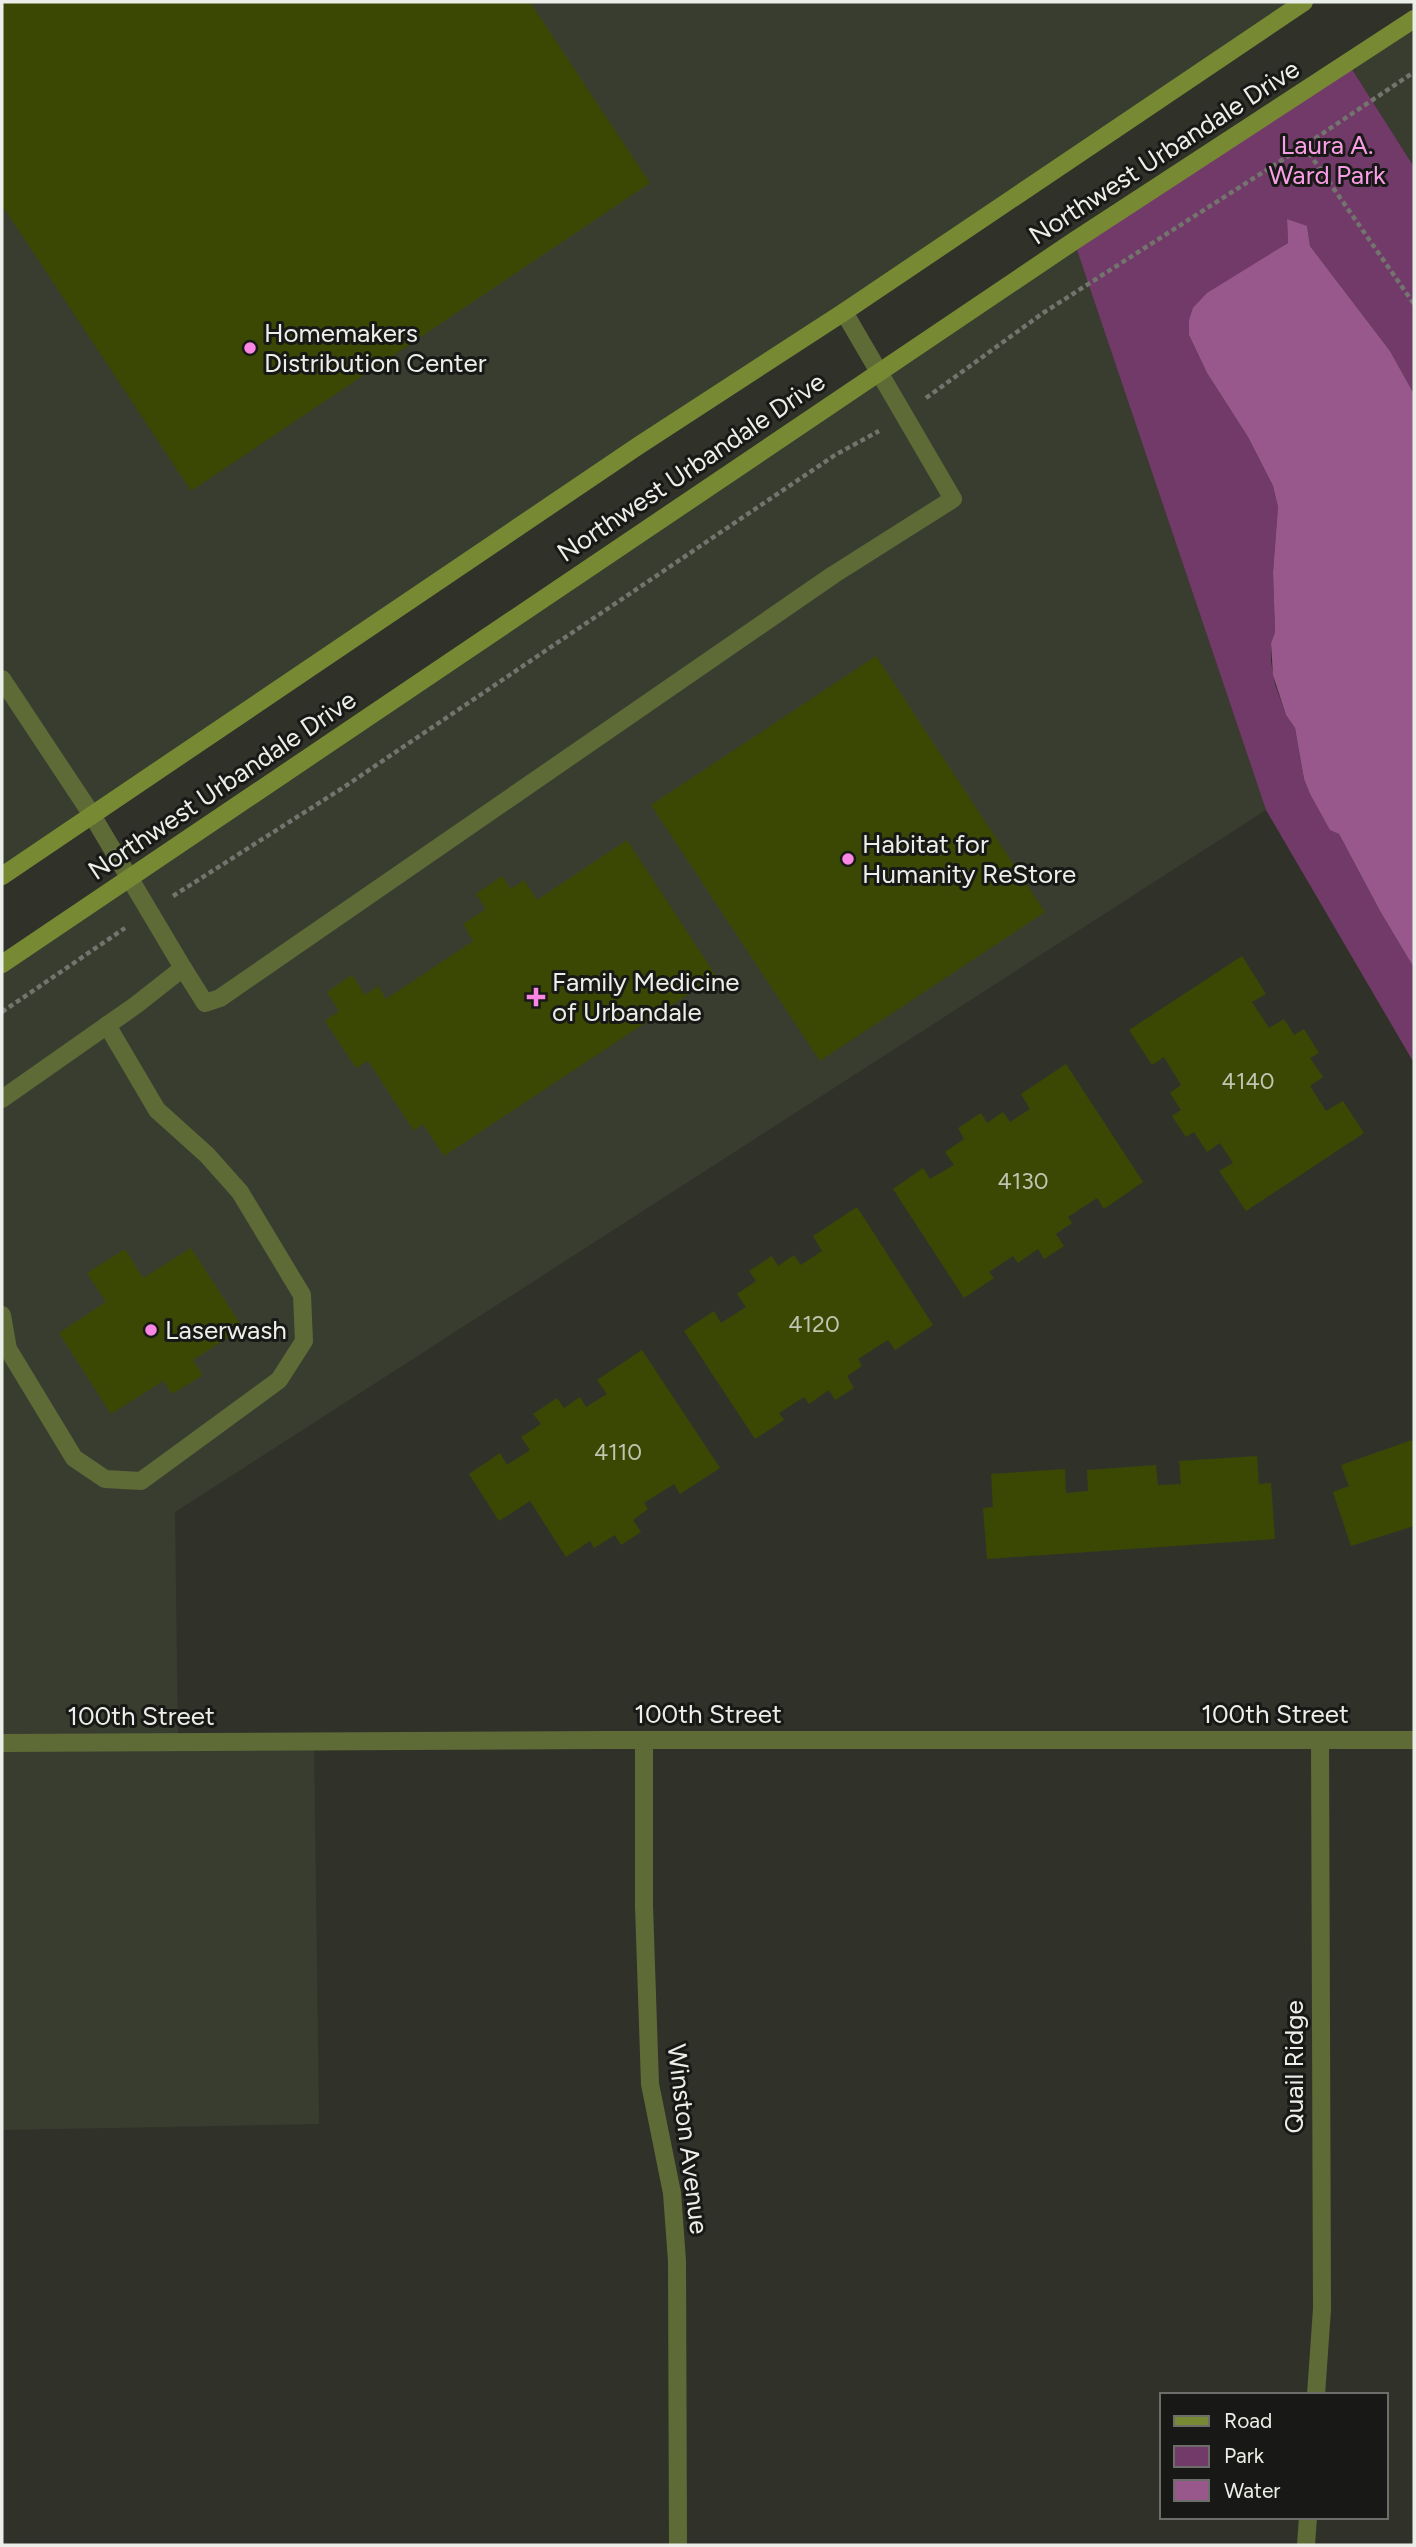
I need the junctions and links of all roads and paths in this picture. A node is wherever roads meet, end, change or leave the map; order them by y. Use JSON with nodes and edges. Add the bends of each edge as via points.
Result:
{"nodes":[{"id":1,"x":1304,"y":2,"type":"edge"},
{"id":2,"x":1414,"y":19,"type":"edge"},
{"id":3,"x":1414,"y":72,"type":"edge"},
{"id":4,"x":1304,"y":146,"type":"junction"},
{"id":5,"x":1414,"y":304,"type":"edge"},
{"id":6,"x":844,"y":312,"type":"junction"},
{"id":7,"x":879,"y":372,"type":"junction"},
{"id":8,"x":903,"y":413,"type":"junction"},
{"id":9,"x":2,"y":679,"type":"edge"},
{"id":10,"x":92,"y":815,"type":"junction"},
{"id":11,"x":2,"y":876,"type":"edge"},
{"id":12,"x":129,"y":880,"type":"junction"},
{"id":13,"x":148,"y":912,"type":"junction"},
{"id":14,"x":2,"y":964,"type":"edge"},
{"id":15,"x":183,"y":968,"type":"junction"},
{"id":16,"x":2,"y":1012,"type":"edge"},
{"id":17,"x":107,"y":1025,"type":"junction"},
{"id":18,"x":2,"y":1099,"type":"edge"},
{"id":19,"x":2,"y":1315,"type":"edge"},
{"id":20,"x":644,"y":1740,"type":"junction"},
{"id":21,"x":1320,"y":1740,"type":"junction"},
{"id":22,"x":1414,"y":1740,"type":"edge"},
{"id":23,"x":2,"y":1743,"type":"edge"},
{"id":24,"x":1316,"y":2393,"type":"edge"},
{"id":25,"x":1308,"y":2519,"type":"edge"},
{"id":26,"x":678,"y":2545,"type":"edge"},
{"id":27,"x":1306,"y":2545,"type":"edge"}],
"edges":[{"from":1,"to":6,"type":"main road","name":"Northwest Urbandale Drive"},
{"from":2,"to":7,"type":"main road","name":"Northwest Urbandale Drive"},
{"from":3,"to":4,"type":"path"},
{"from":4,"to":5,"type":"path"},
{"from":4,"to":8,"type":"path","via":[[1043,313]]},
{"from":6,"to":7,"type":"street"},
{"from":6,"to":10,"type":"main road","name":"Northwest Urbandale Drive"},
{"from":7,"to":8,"type":"street"},
{"from":7,"to":12,"type":"main road","name":"Northwest Urbandale Drive"},
{"from":8,"to":13,"type":"path","via":[[341,789]]},
{"from":8,"to":15,"type":"street","via":[[953,499],[833,575],[220,998],[205,1003]]},
{"from":9,"to":10,"type":"street"},
{"from":10,"to":11,"type":"main road","name":"Northwest Urbandale Drive"},
{"from":10,"to":12,"type":"street"},
{"from":12,"to":13,"type":"street"},
{"from":12,"to":14,"type":"main road","name":"Northwest Urbandale Drive"},
{"from":13,"to":15,"type":"street"},
{"from":13,"to":16,"type":"path"},
{"from":15,"to":17,"type":"street"},
{"from":17,"to":18,"type":"street"},
{"from":17,"to":19,"type":"street","via":[[157,1110],[240,1192],[302,1295],[304,1341],[279,1380],[141,1481],[106,1479],[74,1458],[8,1349]]},
{"from":20,"to":21,"type":"street","name":"100th Street"},
{"from":20,"to":23,"type":"street","name":"100th Street"},
{"from":20,"to":26,"type":"street","name":"Winston Avenue","via":[[650,2084],[671,2193],[677,2261]]},
{"from":21,"to":22,"type":"street","name":"100th Street"},
{"from":21,"to":24,"type":"street","name":"Quail Ridge","via":[[1322,2309]]},
{"from":25,"to":27,"type":"street"}]}
